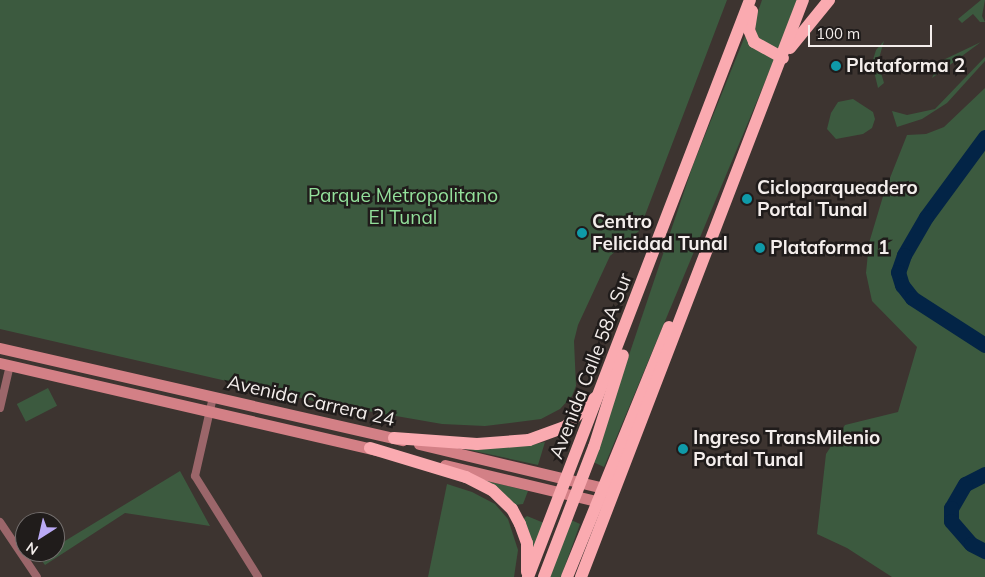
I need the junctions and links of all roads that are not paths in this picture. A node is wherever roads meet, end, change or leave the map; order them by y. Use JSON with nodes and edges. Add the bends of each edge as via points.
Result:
{"nodes":[{"id":1,"x":750,"y":0,"type":"edge"},
{"id":2,"x":754,"y":0,"type":"edge"},
{"id":3,"x":803,"y":0,"type":"edge"},
{"id":4,"x":829,"y":0,"type":"edge"},
{"id":5,"x":783,"y":58,"type":"junction"},
{"id":6,"x":637,"y":302,"type":"junction"},
{"id":7,"x":0,"y":348,"type":"edge"},
{"id":8,"x":5,"y":364,"type":"edge"},
{"id":9,"x":603,"y":386,"type":"junction"},
{"id":10,"x":213,"y":397,"type":"junction"},
{"id":11,"x":0,"y":408,"type":"edge"},
{"id":12,"x":210,"y":411,"type":"junction"},
{"id":13,"x":394,"y":438,"type":"junction"},
{"id":14,"x":370,"y":448,"type":"junction"},
{"id":15,"x":567,"y":479,"type":"junction"},
{"id":16,"x":581,"y":482,"type":"junction"},
{"id":17,"x":608,"y":489,"type":"junction"},
{"id":18,"x":562,"y":492,"type":"junction"},
{"id":19,"x":576,"y":496,"type":"junction"},
{"id":20,"x":603,"y":503,"type":"junction"},
{"id":21,"x":0,"y":522,"type":"edge"},
{"id":22,"x":37,"y":577,"type":"edge"},
{"id":23,"x":258,"y":577,"type":"edge"},
{"id":24,"x":527,"y":577,"type":"edge"},
{"id":25,"x":544,"y":577,"type":"edge"},
{"id":26,"x":567,"y":577,"type":"edge"},
{"id":27,"x":581,"y":577,"type":"edge"}],
"edges":[{"from":1,"to":6,"type":"highway","name":"Avenida Calle 58A Sur"},
{"from":2,"to":5,"type":"highway","via":[[750,36],[759,46]]},
{"from":3,"to":5,"type":"highway"},
{"from":4,"to":5,"type":"highway"},
{"from":5,"to":17,"type":"highway"},
{"from":6,"to":9,"type":"highway","name":"Avenida Calle 58A Sur"},
{"from":6,"to":16,"type":"highway","via":[[614,390]]},
{"from":7,"to":10,"type":"main road","name":"Avenida Carrera 24"},
{"from":8,"to":11,"type":"street"},
{"from":8,"to":12,"type":"main road","name":"Avenida Carrera 24"},
{"from":9,"to":13,"type":"highway","via":[[573,421],[541,437],[477,444]]},
{"from":9,"to":15,"type":"highway","name":"Avenida Calle 58A Sur"},
{"from":10,"to":12,"type":"street"},
{"from":10,"to":13,"type":"main road","name":"Avenida Carrera 24"},
{"from":12,"to":14,"type":"main road","name":"Avenida Carrera 24"},
{"from":12,"to":23,"type":"street","via":[[195,476]]},
{"from":13,"to":15,"type":"main road","name":"Avenida Carrera 24"},
{"from":14,"to":18,"type":"main road","name":"Avenida Carrera 24"},
{"from":14,"to":24,"type":"highway","via":[[466,478],[503,499],[520,524],[527,543]]},
{"from":15,"to":16,"type":"main road","name":"Avenida Carrera 24"},
{"from":15,"to":18,"type":"highway","name":"Avenida Calle 58A Sur"},
{"from":16,"to":17,"type":"main road","name":"Avenida Carrera 24"},
{"from":16,"to":19,"type":"highway"},
{"from":17,"to":20,"type":"highway"},
{"from":18,"to":19,"type":"main road","name":"Avenida Carrera 24"},
{"from":18,"to":24,"type":"highway","name":"Avenida Calle 58A Sur"},
{"from":19,"to":20,"type":"main road","name":"Avenida Carrera 24"},
{"from":19,"to":25,"type":"highway"},
{"from":20,"to":26,"type":"highway"},
{"from":20,"to":27,"type":"highway"},
{"from":21,"to":22,"type":"street"}]}
